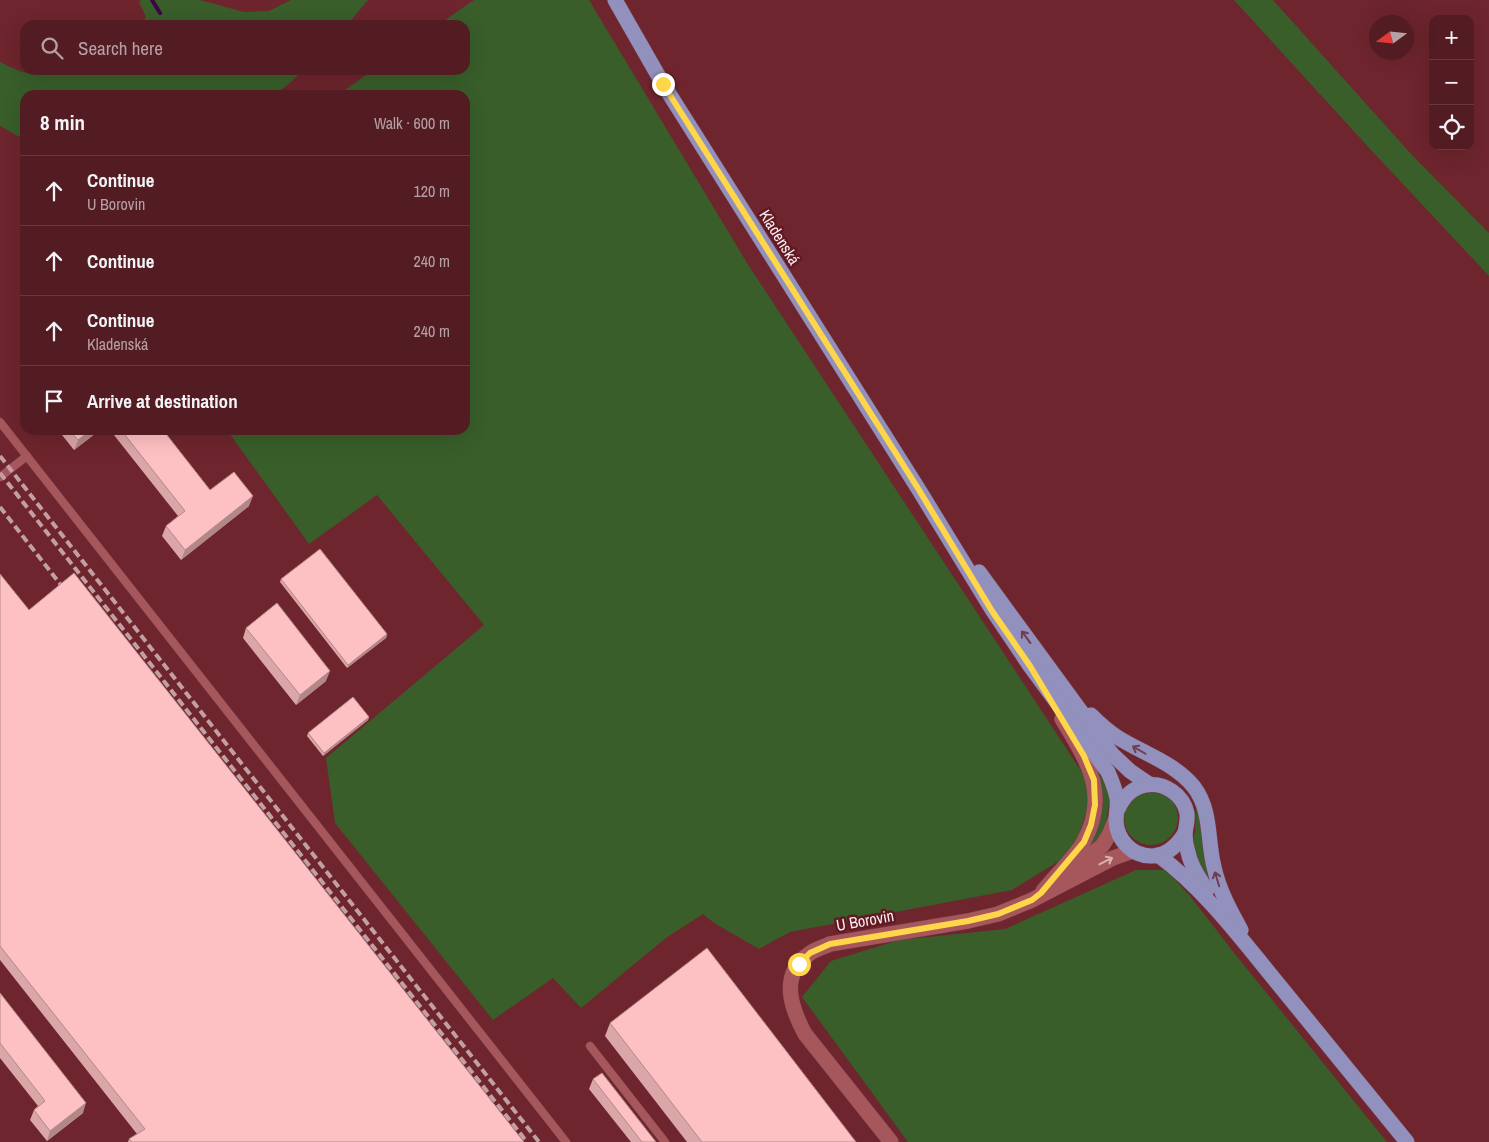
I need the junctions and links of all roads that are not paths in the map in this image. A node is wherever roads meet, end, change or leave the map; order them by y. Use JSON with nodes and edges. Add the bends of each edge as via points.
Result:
{"nodes":[{"id":1,"x":615,"y":0,"type":"edge"},
{"id":2,"x":0,"y":422,"type":"edge"},
{"id":3,"x":27,"y":456,"type":"junction"},
{"id":4,"x":0,"y":477,"type":"edge"},
{"id":5,"x":919,"y":490,"type":"junction"},
{"id":6,"x":1030,"y":666,"type":"junction"},
{"id":7,"x":1055,"y":676,"type":"junction"},
{"id":8,"x":1150,"y":784,"type":"junction"},
{"id":9,"x":1117,"y":813,"type":"junction"},
{"id":10,"x":1185,"y":833,"type":"junction"},
{"id":11,"x":1133,"y":851,"type":"junction"},
{"id":12,"x":1158,"y":855,"type":"junction"},
{"id":13,"x":1036,"y":896,"type":"junction"},
{"id":14,"x":1253,"y":954,"type":"junction"},
{"id":15,"x":590,"y":1046,"type":"dead end"},
{"id":16,"x":566,"y":1142,"type":"edge"},
{"id":17,"x":665,"y":1142,"type":"edge"},
{"id":18,"x":891,"y":1142,"type":"edge"},
{"id":19,"x":1408,"y":1142,"type":"edge"}],
"edges":[{"from":1,"to":5,"type":"main road","name":"Kladenská","via":[[663,84]]},
{"from":2,"to":3,"type":"lane"},
{"from":3,"to":4,"type":"lane"},
{"from":3,"to":16,"type":"lane"},
{"from":5,"to":6,"type":"main road","via":[[992,611]]},
{"from":7,"to":5,"type":"main road","one_way":true},
{"from":6,"to":9,"type":"main road","via":[[1108,772],[1114,786]]},
{"from":6,"to":13,"type":"street","via":[[1084,756],[1094,780],[1095,805],[1084,842]]},
{"from":7,"to":8,"type":"main road","via":[[1112,754]]},
{"from":14,"to":7,"type":"main road","one_way":true,"via":[[1218,883],[1208,818],[1194,788],[1179,773],[1116,736],[1088,712]]},
{"from":8,"to":9,"type":"main road","via":[[1130,792]]},
{"from":8,"to":10,"type":"main road","via":[[1169,789],[1183,803],[1187,813]]},
{"from":9,"to":11,"type":"main road","via":[[1120,837]]},
{"from":9,"to":13,"type":"street","via":[[1102,846]]},
{"from":10,"to":12,"type":"main road","via":[[1170,851]]},
{"from":10,"to":14,"type":"main road","via":[[1188,854],[1196,873]]},
{"from":11,"to":12,"type":"main road"},
{"from":13,"to":11,"type":"street","one_way":true},
{"from":12,"to":14,"type":"main road","via":[[1195,887]]},
{"from":13,"to":18,"type":"street","name":"U Borovin","via":[[998,914],[968,921],[830,944],[810,953],[799,964],[790,992],[795,1014],[805,1034]]},
{"from":14,"to":19,"type":"main road"},
{"from":15,"to":17,"type":"lane"}]}
